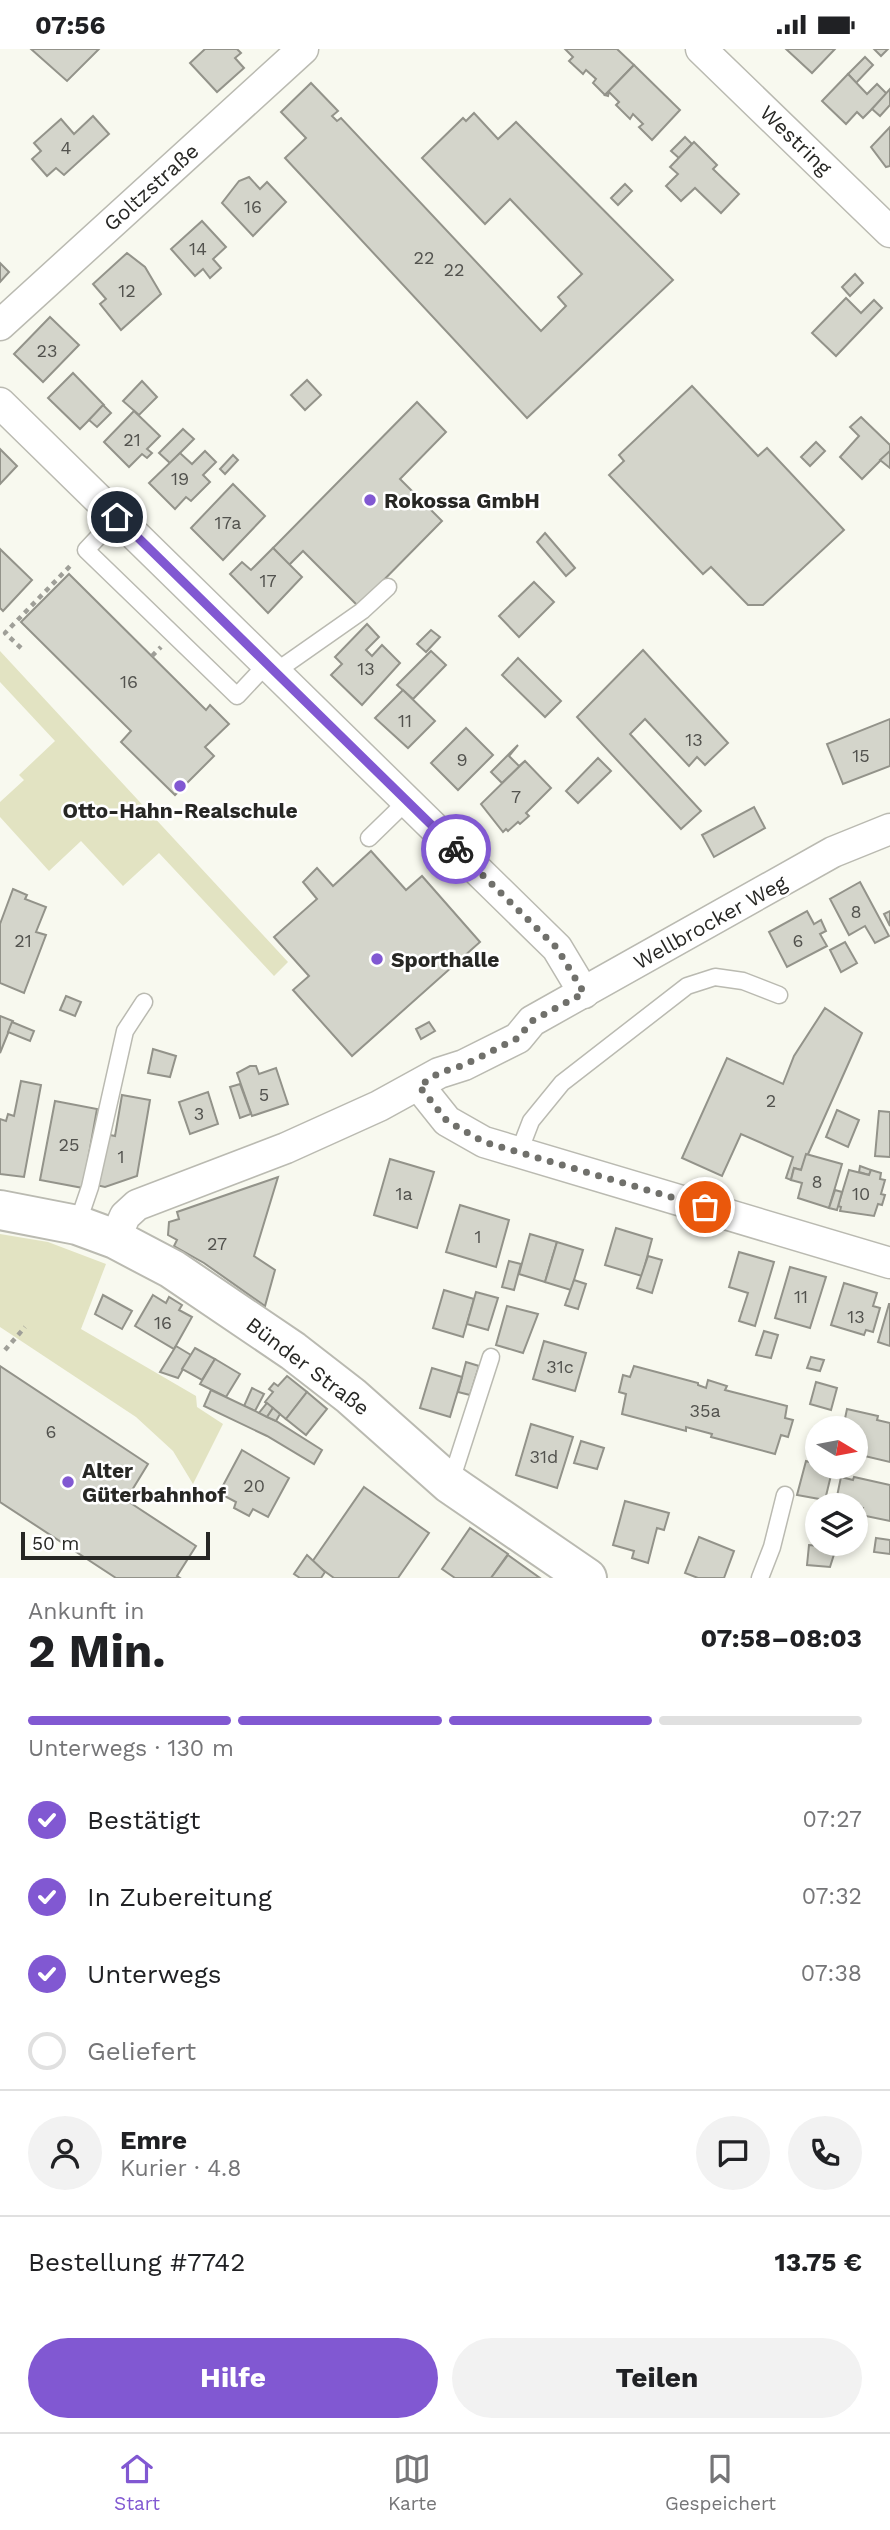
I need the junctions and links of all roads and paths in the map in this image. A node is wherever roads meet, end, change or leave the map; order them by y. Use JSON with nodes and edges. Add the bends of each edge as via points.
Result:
{"nodes":[{"id":1,"x":303,"y":49,"type":"edge"},
{"id":2,"x":701,"y":49,"type":"edge"},
{"id":3,"x":890,"y":232,"type":"edge"},
{"id":4,"x":0,"y":325,"type":"edge"},
{"id":5,"x":0,"y":403,"type":"edge"},
{"id":6,"x":117,"y":517,"type":"junction"},
{"id":7,"x":86,"y":550,"type":"junction"},
{"id":8,"x":388,"y":587,"type":"dead end"},
{"id":9,"x":162,"y":646,"type":"dead end"},
{"id":10,"x":21,"y":648,"type":"dead end"},
{"id":11,"x":152,"y":656,"type":"dead end"},
{"id":12,"x":271,"y":669,"type":"junction"},
{"id":13,"x":407,"y":801,"type":"junction"},
{"id":14,"x":890,"y":829,"type":"edge"},
{"id":15,"x":369,"y":838,"type":"dead end"},
{"id":16,"x":584,"y":993,"type":"junction"},
{"id":17,"x":779,"y":995,"type":"dead end"},
{"id":18,"x":144,"y":1002,"type":"dead end"},
{"id":19,"x":429,"y":1080,"type":"junction"},
{"id":20,"x":519,"y":1152,"type":"junction"},
{"id":21,"x":0,"y":1210,"type":"edge"},
{"id":22,"x":77,"y":1225,"type":"junction"},
{"id":23,"x":115,"y":1239,"type":"junction"},
{"id":24,"x":890,"y":1262,"type":"edge"},
{"id":25,"x":24,"y":1327,"type":"dead end"},
{"id":26,"x":5,"y":1350,"type":"dead end"},
{"id":27,"x":491,"y":1357,"type":"dead end"},
{"id":28,"x":450,"y":1483,"type":"junction"},
{"id":29,"x":786,"y":1495,"type":"dead end"},
{"id":30,"x":587,"y":1578,"type":"edge"},
{"id":31,"x":760,"y":1578,"type":"edge"}],
"edges":[{"from":1,"to":4,"type":"street","name":"Goltzstraße"},
{"from":2,"to":3,"type":"street","name":"Westring"},
{"from":5,"to":6,"type":"street"},
{"from":6,"to":7,"type":"lane"},
{"from":6,"to":12,"type":"street"},
{"from":7,"to":10,"type":"path","via":[[5,633]]},
{"from":7,"to":12,"type":"lane","via":[[237,696]]},
{"from":8,"to":12,"type":"lane","via":[[362,611]]},
{"from":9,"to":11,"type":"path"},
{"from":12,"to":13,"type":"street"},
{"from":13,"to":15,"type":"lane"},
{"from":13,"to":16,"type":"street","via":[[557,948]]},
{"from":14,"to":16,"type":"street","name":"Wellbrocker Weg","via":[[833,852]]},
{"from":16,"to":19,"type":"street","name":"Wellbrocker Weg","via":[[532,1021],[509,1023],[456,1050]]},
{"from":17,"to":20,"type":"lane","via":[[743,981],[715,977],[687,986],[562,1083],[531,1121]]},
{"from":18,"to":22,"type":"lane","via":[[125,1031]]},
{"from":19,"to":20,"type":"street","via":[[447,1121],[484,1142]]},
{"from":19,"to":23,"type":"street","name":"Wellbrocker Weg","via":[[286,1148],[137,1205],[125,1216]]},
{"from":20,"to":24,"type":"street"},
{"from":21,"to":22,"type":"street","name":"Bünder Straße"},
{"from":22,"to":23,"type":"street","name":"Bünder Straße"},
{"from":23,"to":28,"type":"street","name":"Bünder Straße","via":[[172,1269],[293,1351]]},
{"from":25,"to":26,"type":"path"},
{"from":27,"to":28,"type":"lane"},
{"from":28,"to":30,"type":"street","name":"Bünder Straße"},
{"from":29,"to":31,"type":"lane"}]}
